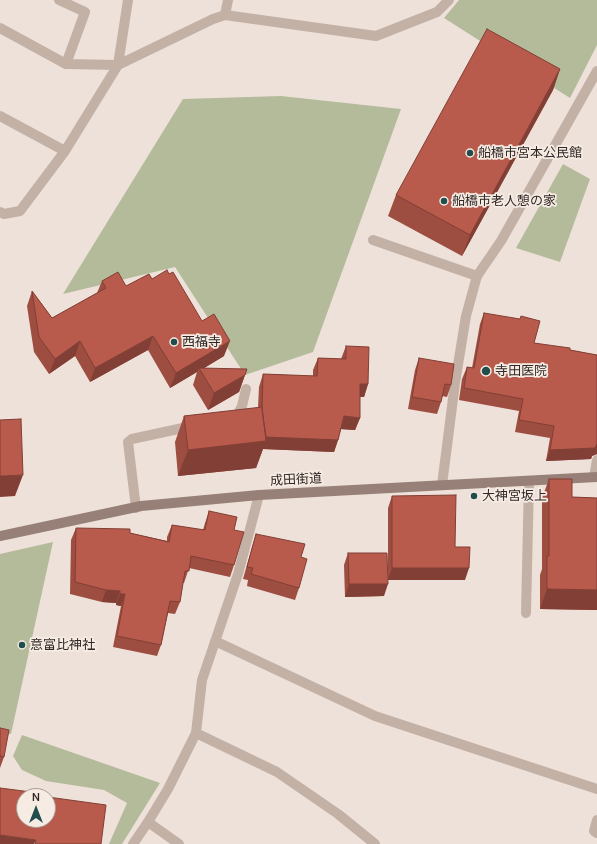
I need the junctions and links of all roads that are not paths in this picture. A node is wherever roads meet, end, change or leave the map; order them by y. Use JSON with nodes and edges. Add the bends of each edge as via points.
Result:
{"nodes":[{"id":1,"x":59,"y":0,"type":"edge"},
{"id":2,"x":128,"y":0,"type":"edge"},
{"id":3,"x":228,"y":0,"type":"edge"},
{"id":4,"x":449,"y":0,"type":"edge"},
{"id":5,"x":226,"y":15,"type":"junction"},
{"id":6,"x":0,"y":28,"type":"edge"},
{"id":7,"x":66,"y":64,"type":"junction"},
{"id":8,"x":118,"y":65,"type":"junction"},
{"id":9,"x":597,"y":71,"type":"edge"},
{"id":10,"x":0,"y":116,"type":"edge"},
{"id":11,"x":65,"y":151,"type":"junction"},
{"id":12,"x":0,"y":212,"type":"edge"},
{"id":13,"x":373,"y":240,"type":"dead end"},
{"id":14,"x":477,"y":276,"type":"junction"},
{"id":15,"x":246,"y":389,"type":"edge"},
{"id":16,"x":220,"y":420,"type":"edge"},
{"id":17,"x":205,"y":423,"type":"edge"},
{"id":18,"x":597,"y":460,"type":"edge"},
{"id":19,"x":596,"y":477,"type":"edge"},
{"id":20,"x":529,"y":481,"type":"junction"},
{"id":21,"x":442,"y":485,"type":"junction"},
{"id":22,"x":259,"y":495,"type":"junction"},
{"id":23,"x":136,"y":508,"type":"junction"},
{"id":24,"x":0,"y":536,"type":"edge"},
{"id":25,"x":526,"y":613,"type":"dead end"},
{"id":26,"x":215,"y":641,"type":"junction"},
{"id":27,"x":196,"y":733,"type":"junction"},
{"id":28,"x":597,"y":789,"type":"edge"},
{"id":29,"x":597,"y":820,"type":"edge"},
{"id":30,"x":148,"y":822,"type":"junction"},
{"id":31,"x":597,"y":833,"type":"edge"},
{"id":32,"x":133,"y":844,"type":"edge"},
{"id":33,"x":179,"y":844,"type":"edge"},
{"id":34,"x":375,"y":844,"type":"edge"}],
"edges":[{"from":1,"to":7,"type":"street","via":[[85,12]]},
{"from":2,"to":8,"type":"street"},
{"from":3,"to":5,"type":"street"},
{"from":4,"to":5,"type":"street","via":[[437,12],[376,36]]},
{"from":5,"to":8,"type":"street"},
{"from":6,"to":7,"type":"street"},
{"from":7,"to":8,"type":"street"},
{"from":8,"to":11,"type":"street"},
{"from":9,"to":14,"type":"street","via":[[500,242]]},
{"from":10,"to":11,"type":"street"},
{"from":11,"to":12,"type":"street","via":[[20,211],[4,214]]},
{"from":13,"to":14,"type":"street"},
{"from":14,"to":21,"type":"street","via":[[466,316]]},
{"from":15,"to":16,"type":"street","via":[[238,414]]},
{"from":17,"to":23,"type":"street","via":[[128,442]]},
{"from":18,"to":19,"type":"street"},
{"from":19,"to":20,"type":"street","name":"成田街道"},
{"from":20,"to":21,"type":"street","name":"成田街道"},
{"from":20,"to":25,"type":"street"},
{"from":21,"to":22,"type":"street","name":"成田街道"},
{"from":22,"to":23,"type":"street","name":"成田街道"},
{"from":22,"to":26,"type":"street","via":[[238,574]]},
{"from":23,"to":24,"type":"street","name":"成田街道"},
{"from":26,"to":27,"type":"street","via":[[202,680]]},
{"from":26,"to":28,"type":"street","via":[[375,716]]},
{"from":27,"to":30,"type":"street"},
{"from":27,"to":34,"type":"street","via":[[277,772],[338,814]]},
{"from":29,"to":31,"type":"street","via":[[594,831]]},
{"from":30,"to":32,"type":"street"},
{"from":30,"to":33,"type":"street"}]}
